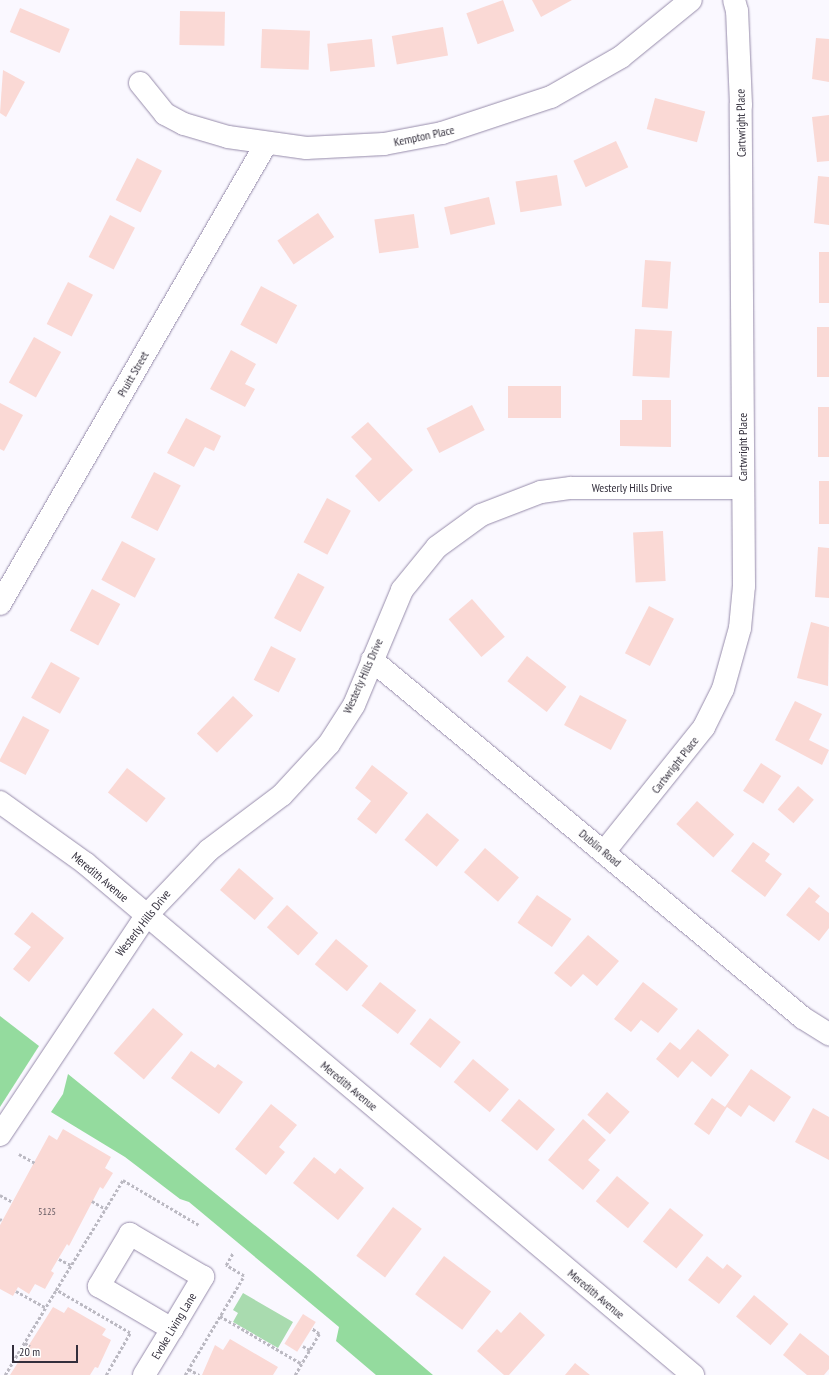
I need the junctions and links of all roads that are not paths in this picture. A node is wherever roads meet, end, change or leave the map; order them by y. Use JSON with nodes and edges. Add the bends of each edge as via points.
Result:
{"nodes":[{"id":1,"x":691,"y":0,"type":"edge"},
{"id":2,"x":734,"y":0,"type":"edge"},
{"id":3,"x":140,"y":83,"type":"dead end"},
{"id":4,"x":266,"y":144,"type":"junction"},
{"id":5,"x":743,"y":488,"type":"junction"},
{"id":6,"x":7,"y":579,"type":"edge"},
{"id":7,"x":0,"y":604,"type":"edge"},
{"id":8,"x":372,"y":660,"type":"junction"},
{"id":9,"x":0,"y":802,"type":"edge"},
{"id":10,"x":604,"y":852,"type":"junction"},
{"id":11,"x":146,"y":916,"type":"junction"},
{"id":12,"x":829,"y":1034,"type":"edge"},
{"id":13,"x":0,"y":1135,"type":"edge"},
{"id":14,"x":172,"y":1329,"type":"junction"},
{"id":15,"x":144,"y":1375,"type":"edge"},
{"id":16,"x":693,"y":1375,"type":"edge"}],
"edges":[{"from":1,"to":4,"type":"street","name":"Kempton Place","via":[[621,57],[526,108],[442,134],[384,144],[332,148]]},
{"from":2,"to":5,"type":"street","name":"Cartwright Place","via":[[738,11],[741,105]]},
{"from":3,"to":4,"type":"street","name":"Kempton Place","via":[[157,107],[184,124]]},
{"from":4,"to":6,"type":"street","name":"Pruitt Street"},
{"from":5,"to":8,"type":"street","name":"Westerly Hills Drive","via":[[570,488],[512,500],[451,535],[413,575],[386,623]]},
{"from":5,"to":10,"type":"street","name":"Cartwright Place","via":[[744,586],[740,628],[723,689],[693,745]]},
{"from":6,"to":7,"type":"street","name":"Pruitt Street"},
{"from":8,"to":10,"type":"street","name":"Dublin Road"},
{"from":8,"to":11,"type":"street","name":"Westerly Hills Drive","via":[[354,705],[314,762],[282,795],[210,850]]},
{"from":9,"to":11,"type":"street","name":"Meredith Avenue","via":[[85,863]]},
{"from":10,"to":12,"type":"street","name":"Dublin Road","via":[[803,1018]]},
{"from":11,"to":13,"type":"street","name":"Westerly Hills Drive"},
{"from":11,"to":16,"type":"street","name":"Meredith Avenue"},
{"from":14,"to":14,"type":"street","name":"Evoke Living Lane","via":[[203,1277],[130,1234],[99,1286]]},
{"from":14,"to":15,"type":"street","name":"Evoke Living Lane"}]}
